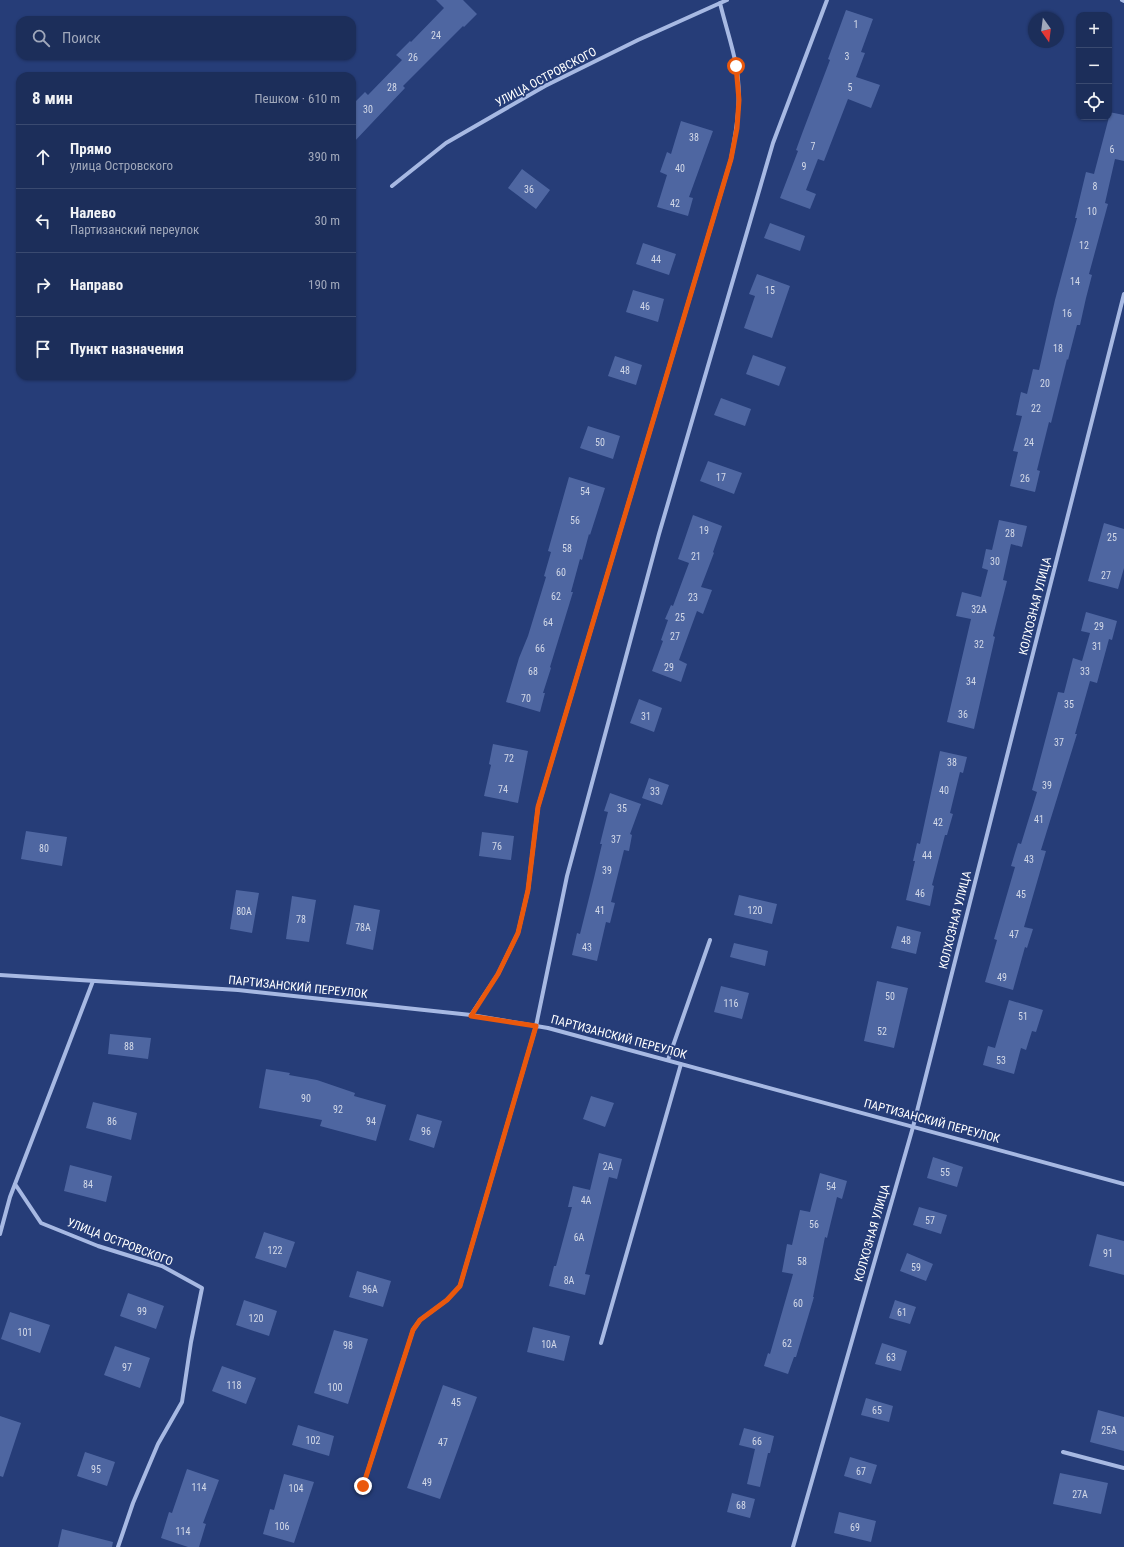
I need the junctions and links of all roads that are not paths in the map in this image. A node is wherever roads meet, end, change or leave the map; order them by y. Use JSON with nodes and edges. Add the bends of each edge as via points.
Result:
{"nodes":[{"id":1,"x":727,"y":0,"type":"edge"},
{"id":2,"x":827,"y":0,"type":"edge"},
{"id":3,"x":720,"y":3,"type":"junction"},
{"id":4,"x":392,"y":186,"type":"dead end"},
{"id":5,"x":1124,"y":294,"type":"edge"},
{"id":6,"x":710,"y":940,"type":"dead end"},
{"id":7,"x":0,"y":975,"type":"edge"},
{"id":8,"x":93,"y":981,"type":"junction"},
{"id":9,"x":471,"y":1016,"type":"junction"},
{"id":10,"x":536,"y":1026,"type":"junction"},
{"id":11,"x":668,"y":1060,"type":"junction"},
{"id":12,"x":681,"y":1064,"type":"junction"},
{"id":13,"x":913,"y":1127,"type":"junction"},
{"id":14,"x":15,"y":1184,"type":"junction"},
{"id":15,"x":1124,"y":1184,"type":"edge"},
{"id":16,"x":0,"y":1234,"type":"edge"},
{"id":17,"x":601,"y":1343,"type":"dead end"},
{"id":18,"x":1063,"y":1452,"type":"dead end"},
{"id":19,"x":1124,"y":1468,"type":"edge"},
{"id":20,"x":363,"y":1486,"type":"dead end"},
{"id":21,"x":118,"y":1547,"type":"edge"},
{"id":22,"x":793,"y":1547,"type":"edge"}],
"edges":[{"from":1,"to":3,"type":"street","name":"УЛИЦА ОСТРОВСКОГО"},
{"from":2,"to":10,"type":"street","via":[[773,143],[659,534],[567,876]]},
{"from":3,"to":4,"type":"street","name":"УЛИЦА ОСТРОВСКОГО","via":[[545,86],[446,143]]},
{"from":3,"to":9,"type":"street","via":[[736,66],[739,100],[731,159],[538,807],[528,890],[518,933],[498,974]]},
{"from":5,"to":13,"type":"street","name":"КОЛХОЗНАЯ УЛИЦА"},
{"from":6,"to":11,"type":"street"},
{"from":7,"to":8,"type":"street","name":"ПАРТИЗАНСКИЙ ПЕРЕУЛОК"},
{"from":8,"to":9,"type":"street","name":"ПАРТИЗАНСКИЙ ПЕРЕУЛОК","via":[[238,990]]},
{"from":8,"to":14,"type":"street"},
{"from":9,"to":10,"type":"street","name":"ПАРТИЗАНСКИЙ ПЕРЕУЛОК"},
{"from":10,"to":11,"type":"street","name":"ПАРТИЗАНСКИЙ ПЕРЕУЛОК"},
{"from":10,"to":20,"type":"street","via":[[460,1286],[447,1300],[420,1320],[413,1330]]},
{"from":11,"to":12,"type":"street","name":"ПАРТИЗАНСКИЙ ПЕРЕУЛОК"},
{"from":12,"to":13,"type":"street","name":"ПАРТИЗАНСКИЙ ПЕРЕУЛОК"},
{"from":12,"to":17,"type":"street"},
{"from":13,"to":15,"type":"street","name":"ПАРТИЗАНСКИЙ ПЕРЕУЛОК"},
{"from":13,"to":22,"type":"street","name":"КОЛХОЗНАЯ УЛИЦА"},
{"from":14,"to":16,"type":"street"},
{"from":14,"to":21,"type":"street","name":"УЛИЦА ОСТРОВСКОГО","via":[[41,1223],[98,1246],[162,1266],[202,1288],[182,1402],[158,1444]]},
{"from":18,"to":19,"type":"street"}]}
